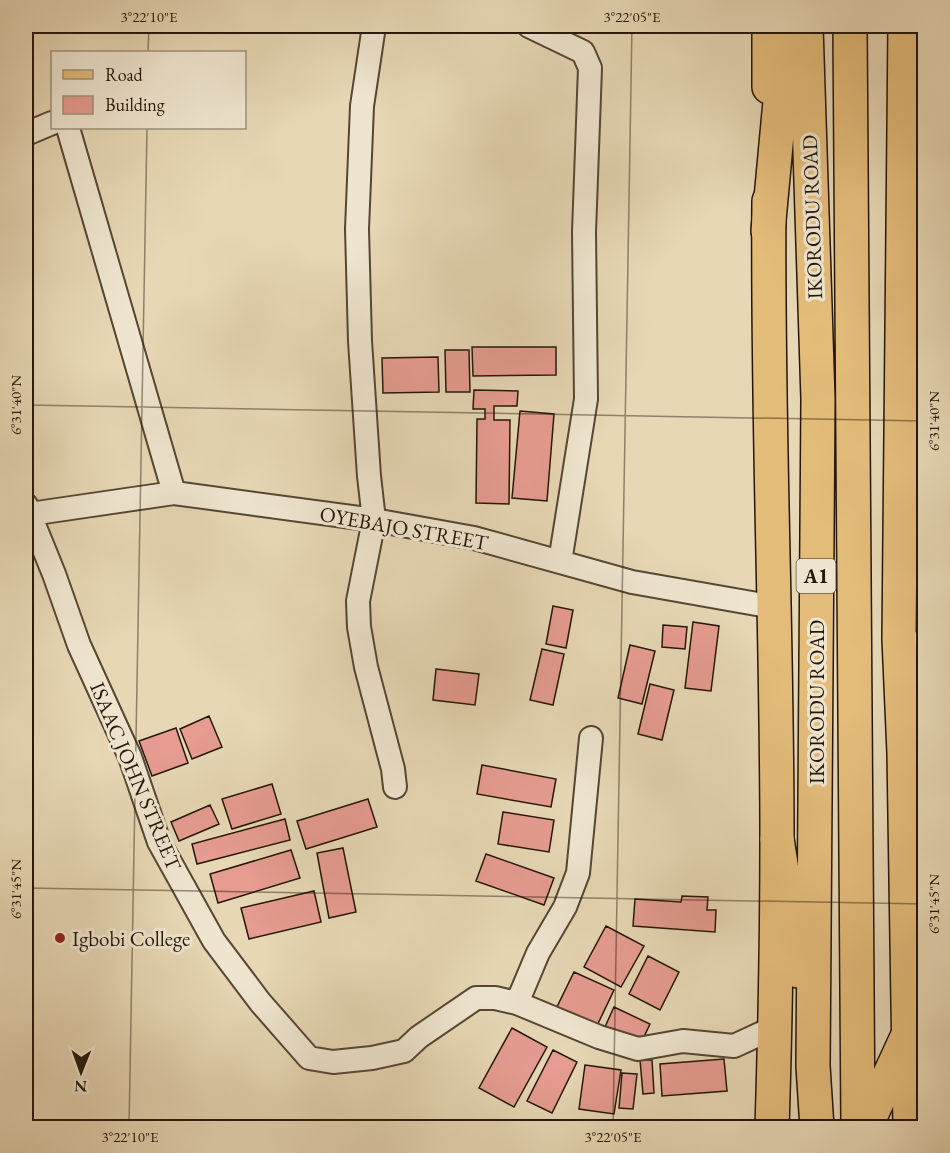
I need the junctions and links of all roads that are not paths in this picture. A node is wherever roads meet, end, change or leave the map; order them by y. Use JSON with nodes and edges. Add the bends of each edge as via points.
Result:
{"nodes":[{"id":1,"x":374,"y":26,"type":"edge"},
{"id":2,"x":529,"y":26,"type":"edge"},
{"id":3,"x":769,"y":26,"type":"edge"},
{"id":4,"x":787,"y":26,"type":"edge"},
{"id":5,"x":806,"y":26,"type":"edge"},
{"id":6,"x":850,"y":26,"type":"edge"},
{"id":7,"x":905,"y":26,"type":"edge"},
{"id":8,"x":51,"y":123,"type":"edge"},
{"id":9,"x":68,"y":129,"type":"edge"},
{"id":10,"x":26,"y":134,"type":"edge"},
{"id":11,"x":914,"y":218,"type":"edge"},
{"id":12,"x":768,"y":231,"type":"junction"},
{"id":13,"x":174,"y":493,"type":"junction"},
{"id":14,"x":28,"y":509,"type":"edge"},
{"id":15,"x":374,"y":520,"type":"junction"},
{"id":16,"x":560,"y":562,"type":"junction"},
{"id":17,"x":774,"y":607,"type":"junction"},
{"id":18,"x":912,"y":642,"type":"edge"},
{"id":19,"x":591,"y":738,"type":"dead end"},
{"id":20,"x":395,"y":787,"type":"dead end"},
{"id":21,"x":777,"y":839,"type":"junction"},
{"id":22,"x":517,"y":1003,"type":"junction"},
{"id":23,"x":914,"y":1022,"type":"edge"},
{"id":24,"x":775,"y":1027,"type":"junction"},
{"id":25,"x":813,"y":1066,"type":"junction"},
{"id":26,"x":772,"y":1128,"type":"edge"},
{"id":27,"x":817,"y":1128,"type":"edge"},
{"id":28,"x":858,"y":1128,"type":"edge"},
{"id":29,"x":865,"y":1128,"type":"edge"},
{"id":30,"x":910,"y":1128,"type":"edge"}],
"edges":[{"from":1,"to":15,"type":"street","via":[[362,106],[357,229],[360,341]]},
{"from":2,"to":16,"type":"street","via":[[583,52],[590,68],[584,231],[586,399]]},
{"from":3,"to":12,"type":"main road","name":"IKORODU ROAD"},
{"from":4,"to":12,"type":"main road"},
{"from":5,"to":25,"type":"main road","name":"IKORODU ROAD","number":"A1","via":[[818,399]]},
{"from":6,"to":28,"type":"main road","name":"IKORODU ROAD","number":"A1"},
{"from":7,"to":11,"type":"main road"},
{"from":8,"to":10,"type":"street"},
{"from":9,"to":13,"type":"street"},
{"from":11,"to":18,"type":"main road","via":[[900,418]]},
{"from":12,"to":17,"type":"main road","name":"IKORODU ROAD"},
{"from":13,"to":14,"type":"street","name":"OYEBAJO STREET"},
{"from":13,"to":15,"type":"street","name":"OYEBAJO STREET"},
{"from":14,"to":22,"type":"street","name":"ISAAC JOHN STREET","via":[[79,645],[130,756],[159,842],[214,941],[309,1058],[333,1062],[404,1051],[476,998]]},
{"from":15,"to":16,"type":"street","name":"OYEBAJO STREET","via":[[474,538]]},
{"from":15,"to":20,"type":"street","via":[[358,601],[359,627]]},
{"from":16,"to":17,"type":"street","name":"OYEBAJO STREET","via":[[632,582]]},
{"from":17,"to":21,"type":"main road","name":"IKORODU ROAD"},
{"from":18,"to":23,"type":"main road","via":[[904,765]]},
{"from":19,"to":22,"type":"street","via":[[578,873],[565,908],[538,953]]},
{"from":21,"to":24,"type":"main road","name":"IKORODU ROAD"},
{"from":21,"to":25,"type":"main road"},
{"from":22,"to":24,"type":"street","name":"ISAAC JOHN STREET","via":[[638,1049],[682,1041],[734,1046]]},
{"from":23,"to":29,"type":"main road"},
{"from":23,"to":30,"type":"main road"},
{"from":24,"to":26,"type":"main road","name":"IKORODU ROAD"},
{"from":25,"to":27,"type":"main road","name":"IKORODU ROAD","number":"A1"}]}
